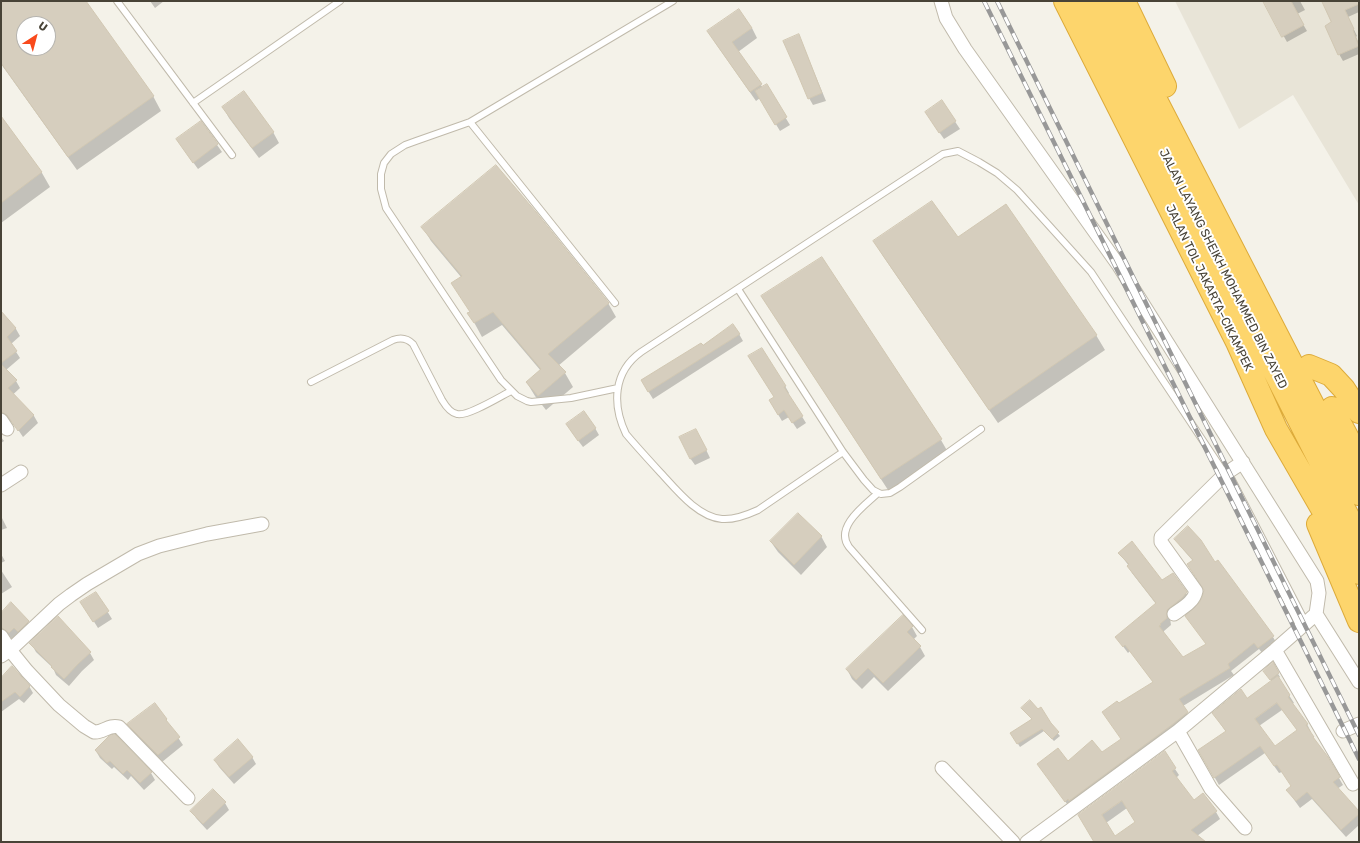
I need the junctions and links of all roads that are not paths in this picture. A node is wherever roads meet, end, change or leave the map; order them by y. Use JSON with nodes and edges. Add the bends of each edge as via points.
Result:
{"nodes":[{"id":1,"x":117,"y":1,"type":"edge"},
{"id":2,"x":340,"y":1,"type":"edge"},
{"id":3,"x":673,"y":1,"type":"edge"},
{"id":4,"x":941,"y":1,"type":"edge"},
{"id":5,"x":1065,"y":1,"type":"edge"},
{"id":6,"x":1086,"y":1,"type":"edge"},
{"id":7,"x":1105,"y":1,"type":"edge"},
{"id":8,"x":1124,"y":1,"type":"edge"},
{"id":9,"x":193,"y":103,"type":"junction"},
{"id":10,"x":470,"y":122,"type":"junction"},
{"id":11,"x":232,"y":155,"type":"dead end"},
{"id":12,"x":738,"y":289,"type":"junction"},
{"id":13,"x":615,"y":303,"type":"dead end"},
{"id":14,"x":1309,"y":366,"type":"junction"},
{"id":15,"x":311,"y":382,"type":"dead end"},
{"id":16,"x":618,"y":388,"type":"junction"},
{"id":17,"x":511,"y":391,"type":"junction"},
{"id":18,"x":1359,"y":412,"type":"edge"},
{"id":19,"x":980,"y":429,"type":"dead end"},
{"id":20,"x":1276,"y":429,"type":"junction"},
{"id":21,"x":843,"y":452,"type":"junction"},
{"id":22,"x":1359,"y":459,"type":"edge"},
{"id":23,"x":1243,"y":462,"type":"junction"},
{"id":24,"x":21,"y":472,"type":"dead end"},
{"id":25,"x":1225,"y":474,"type":"junction"},
{"id":26,"x":1,"y":485,"type":"edge"},
{"id":27,"x":878,"y":493,"type":"junction"},
{"id":28,"x":1359,"y":494,"type":"edge"},
{"id":29,"x":262,"y":524,"type":"dead end"},
{"id":30,"x":1359,"y":538,"type":"edge"},
{"id":31,"x":1359,"y":573,"type":"edge"},
{"id":32,"x":1174,"y":614,"type":"dead end"},
{"id":33,"x":1316,"y":614,"type":"junction"},
{"id":34,"x":1359,"y":621,"type":"edge"},
{"id":35,"x":1303,"y":625,"type":"junction"},
{"id":36,"x":922,"y":630,"type":"dead end"},
{"id":37,"x":1,"y":636,"type":"edge"},
{"id":38,"x":1274,"y":650,"type":"junction"},
{"id":39,"x":6,"y":653,"type":"edge"},
{"id":40,"x":1359,"y":682,"type":"edge"},
{"id":41,"x":1359,"y":724,"type":"edge"},
{"id":42,"x":1178,"y":731,"type":"junction"},
{"id":43,"x":1343,"y":731,"type":"dead end"},
{"id":44,"x":942,"y":768,"type":"dead end"},
{"id":45,"x":1353,"y":784,"type":"dead end"},
{"id":46,"x":188,"y":798,"type":"dead end"},
{"id":47,"x":1245,"y":828,"type":"dead end"},
{"id":48,"x":1013,"y":842,"type":"edge"},
{"id":49,"x":1027,"y":842,"type":"edge"}],
"edges":[{"from":1,"to":9,"type":"lane"},
{"from":2,"to":9,"type":"lane"},
{"from":3,"to":10,"type":"lane"},
{"from":4,"to":23,"type":"street","via":[[946,18],[965,49],[1120,266]]},
{"from":5,"to":20,"type":"highway","name":"JALAN TOL JAKARTA–CIKAMPEK","via":[[1237,342]]},
{"from":6,"to":30,"type":"highway","name":"JALAN LAYANG SHEIKH MOHAMMED BIN ZAYED"},
{"from":7,"to":28,"type":"highway","name":"JALAN LAYANG SHEIKH MOHAMMED BIN ZAYED"},
{"from":8,"to":14,"type":"highway","via":[[1221,203]]},
{"from":9,"to":11,"type":"lane"},
{"from":10,"to":13,"type":"lane"},
{"from":10,"to":17,"type":"lane","via":[[405,145],[392,154],[382,169],[381,189],[386,208],[501,380]]},
{"from":12,"to":16,"type":"lane","via":[[633,357],[624,369]]},
{"from":12,"to":21,"type":"lane"},
{"from":12,"to":25,"type":"lane","via":[[943,154],[958,152],[997,173],[1017,190],[1091,272]]},
{"from":14,"to":18,"type":"highway","via":[[1331,376],[1344,389]]},
{"from":14,"to":22,"type":"highway"},
{"from":15,"to":17,"type":"lane","via":[[401,338],[413,344],[442,400],[456,414],[471,412]]},
{"from":16,"to":17,"type":"lane","via":[[537,402],[527,401]]},
{"from":16,"to":21,"type":"lane","via":[[618,411],[626,434],[686,500],[716,518],[733,518],[758,510]]},
{"from":19,"to":27,"type":"lane","via":[[900,487],[890,492]]},
{"from":20,"to":31,"type":"highway","name":"JALAN TOL JAKARTA–CIKAMPEK"},
{"from":20,"to":34,"type":"highway"},
{"from":21,"to":27,"type":"lane","via":[[869,486]]},
{"from":23,"to":25,"type":"street"},
{"from":23,"to":33,"type":"street","via":[[1317,581],[1319,593]]},
{"from":24,"to":26,"type":"street"},
{"from":25,"to":32,"type":"street","via":[[1161,537],[1161,542],[1196,591],[1192,600]]},
{"from":25,"to":35,"type":"street"},
{"from":27,"to":36,"type":"lane","via":[[850,521],[845,530],[845,541]]},
{"from":29,"to":39,"type":"street","via":[[207,534],[138,554],[59,604]]},
{"from":33,"to":35,"type":"street"},
{"from":33,"to":40,"type":"street"},
{"from":35,"to":38,"type":"street"},
{"from":37,"to":39,"type":"street"},
{"from":38,"to":42,"type":"street"},
{"from":38,"to":45,"type":"street"},
{"from":39,"to":46,"type":"street","via":[[89,730],[100,732],[113,726],[119,727]]},
{"from":41,"to":43,"type":"street"},
{"from":42,"to":47,"type":"street","via":[[1211,790]]},
{"from":42,"to":49,"type":"street"},
{"from":44,"to":48,"type":"street"}]}
